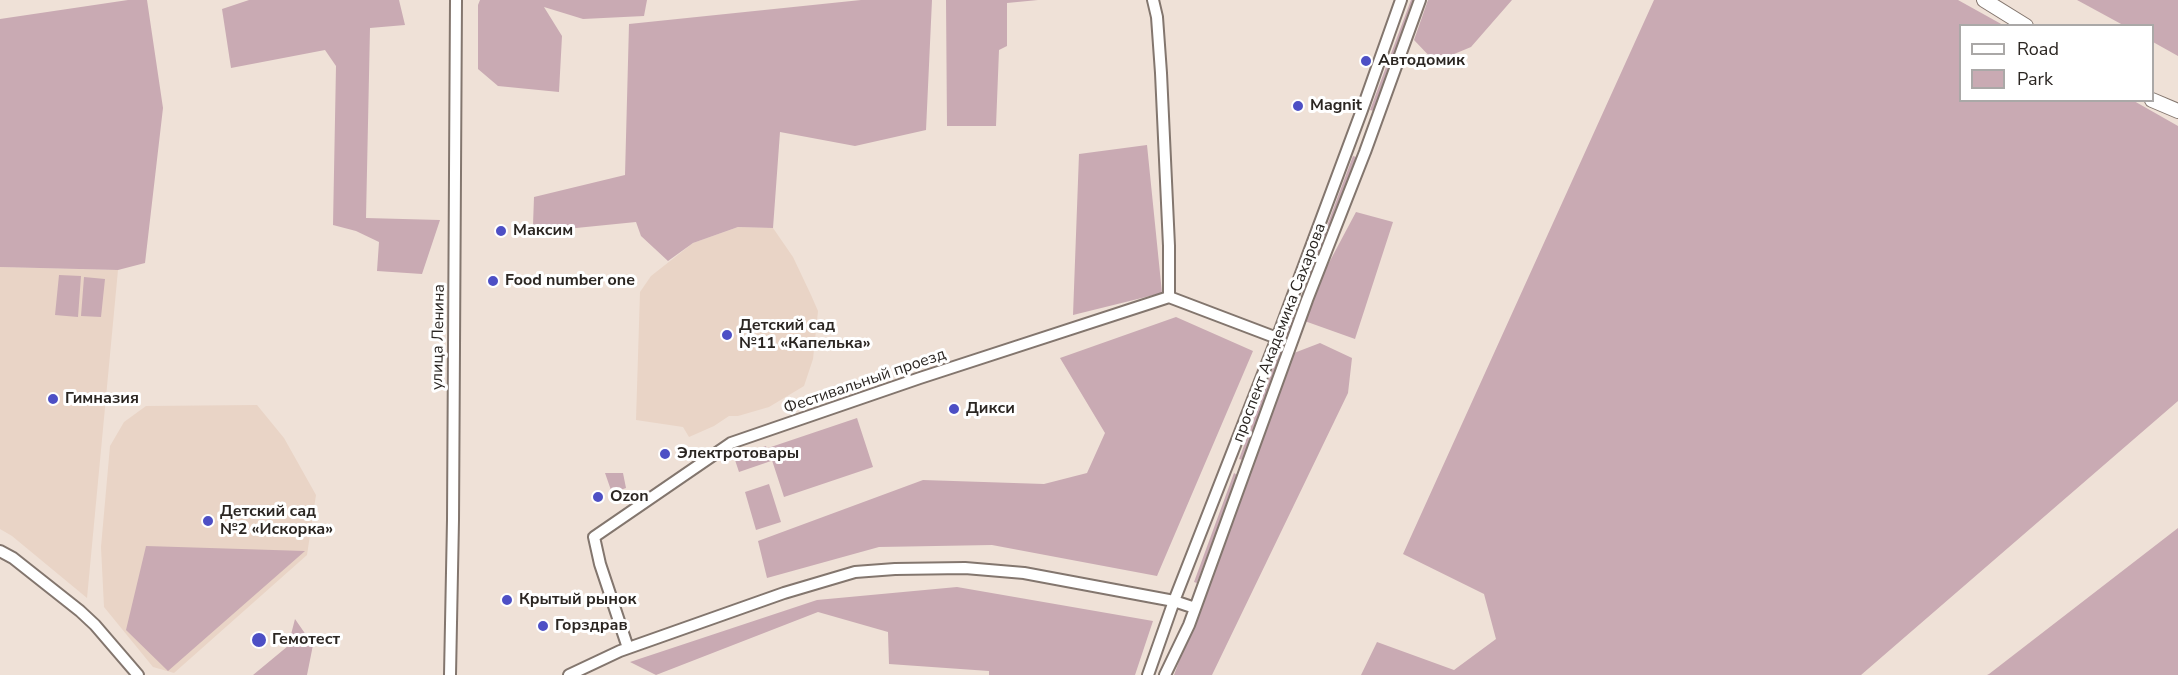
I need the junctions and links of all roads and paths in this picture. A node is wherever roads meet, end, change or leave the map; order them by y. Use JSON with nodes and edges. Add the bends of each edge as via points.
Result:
{"nodes":[{"id":1,"x":456,"y":0,"type":"edge"},
{"id":2,"x":1153,"y":0,"type":"edge"},
{"id":3,"x":1401,"y":0,"type":"edge"},
{"id":4,"x":1420,"y":0,"type":"edge"},
{"id":5,"x":1984,"y":0,"type":"edge"},
{"id":6,"x":2023,"y":24,"type":"edge"},
{"id":7,"x":2154,"y":100,"type":"edge"},
{"id":8,"x":2178,"y":111,"type":"edge"},
{"id":9,"x":1349,"y":146,"type":"junction"},
{"id":10,"x":1365,"y":152,"type":"junction"},
{"id":11,"x":1292,"y":296,"type":"junction"},
{"id":12,"x":1169,"y":297,"type":"junction"},
{"id":13,"x":1307,"y":300,"type":"junction"},
{"id":14,"x":1277,"y":338,"type":"junction"},
{"id":15,"x":1228,"y":464,"type":"junction"},
{"id":16,"x":1244,"y":470,"type":"junction"},
{"id":17,"x":0,"y":551,"type":"edge"},
{"id":18,"x":1174,"y":601,"type":"junction"},
{"id":19,"x":1195,"y":608,"type":"junction"},
{"id":20,"x":628,"y":648,"type":"junction"},
{"id":21,"x":138,"y":675,"type":"edge"},
{"id":22,"x":450,"y":675,"type":"edge"},
{"id":23,"x":569,"y":675,"type":"edge"},
{"id":24,"x":1148,"y":675,"type":"edge"},
{"id":25,"x":1165,"y":675,"type":"edge"}],
"edges":[{"from":1,"to":22,"type":"street","name":"улица Ленина"},
{"from":2,"to":12,"type":"street","via":[[1161,73]]},
{"from":3,"to":9,"type":"street","name":"проспект Академика Сахарова"},
{"from":4,"to":10,"type":"street","name":"проспект Академика Сахарова"},
{"from":5,"to":6,"type":"main road"},
{"from":7,"to":8,"type":"main road"},
{"from":9,"to":10,"type":"street"},
{"from":9,"to":11,"type":"street","name":"проспект Академика Сахарова"},
{"from":10,"to":13,"type":"street","name":"проспект Академика Сахарова"},
{"from":11,"to":13,"type":"street"},
{"from":11,"to":14,"type":"street","name":"проспект Академика Сахарова"},
{"from":12,"to":14,"type":"street"},
{"from":12,"to":20,"type":"street","name":"Фестивальный проезд","via":[[731,443],[593,539]]},
{"from":13,"to":16,"type":"street","name":"проспект Академика Сахарова"},
{"from":14,"to":15,"type":"street","name":"проспект Академика Сахарова"},
{"from":15,"to":16,"type":"street"},
{"from":15,"to":18,"type":"street","name":"проспект Академика Сахарова"},
{"from":16,"to":19,"type":"street","name":"проспект Академика Сахарова"},
{"from":17,"to":21,"type":"street","via":[[80,611]]},
{"from":18,"to":19,"type":"street"},
{"from":18,"to":20,"type":"street","via":[[1024,573],[895,568],[855,572],[784,593]]},
{"from":18,"to":24,"type":"street","name":"проспект Академика Сахарова"},
{"from":19,"to":25,"type":"street","name":"проспект Академика Сахарова"},
{"from":20,"to":23,"type":"street"}]}
